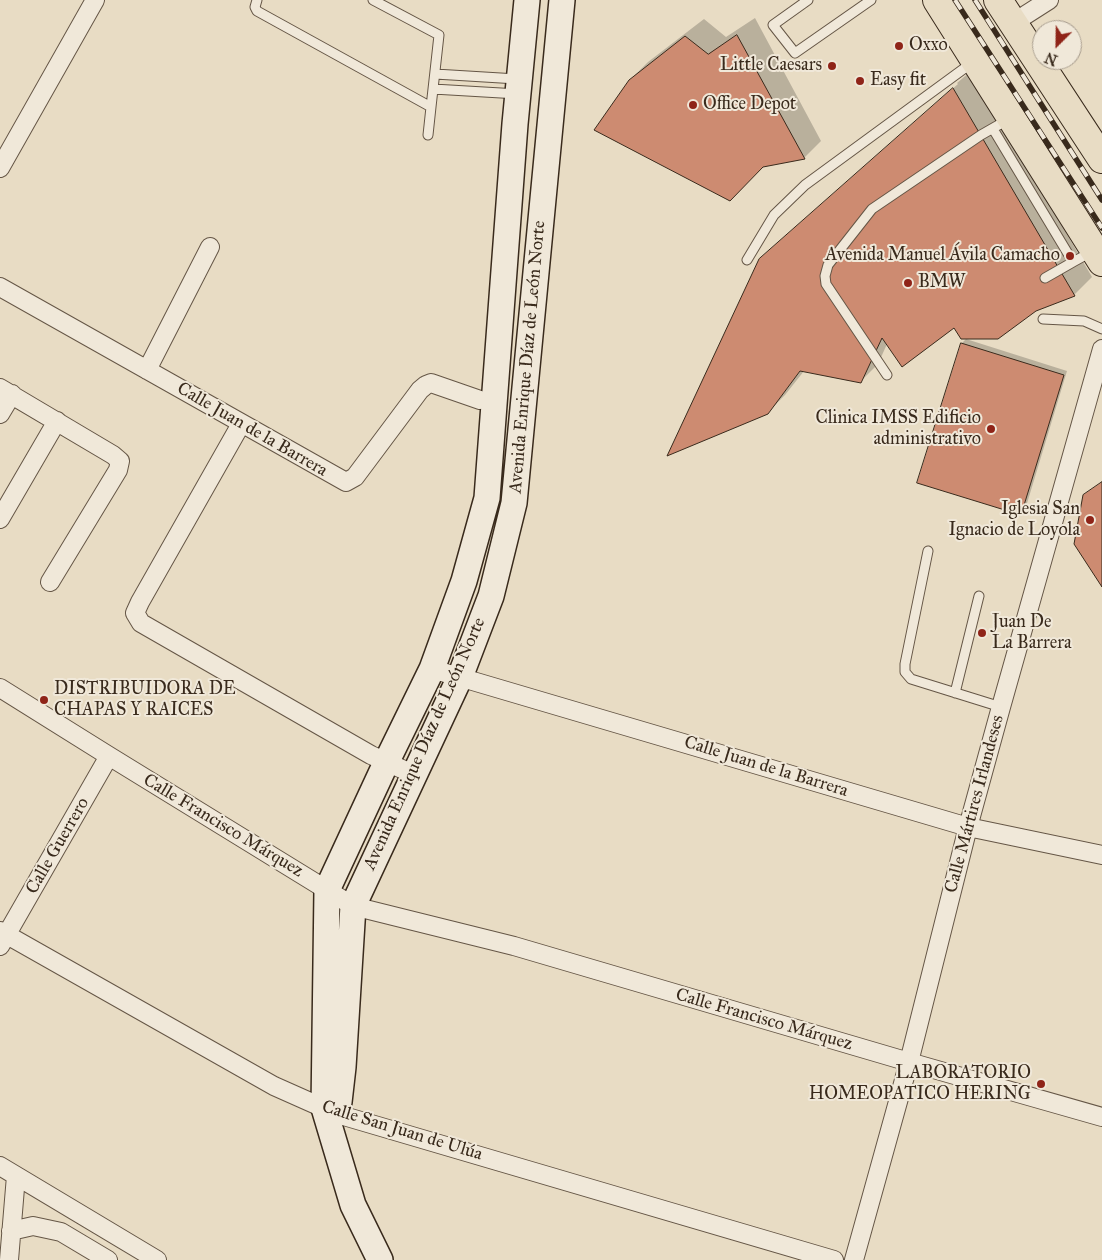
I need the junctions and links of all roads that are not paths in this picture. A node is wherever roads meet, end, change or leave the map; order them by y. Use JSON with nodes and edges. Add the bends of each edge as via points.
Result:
{"nodes":[{"id":1,"x":95,"y":0,"type":"edge"},
{"id":2,"x":258,"y":0,"type":"edge"},
{"id":3,"x":373,"y":0,"type":"edge"},
{"id":4,"x":527,"y":0,"type":"edge"},
{"id":5,"x":562,"y":0,"type":"edge"},
{"id":6,"x":808,"y":0,"type":"edge"},
{"id":7,"x":871,"y":0,"type":"edge"},
{"id":8,"x":937,"y":0,"type":"edge"},
{"id":9,"x":998,"y":0,"type":"edge"},
{"id":10,"x":1049,"y":0,"type":"edge"},
{"id":11,"x":1013,"y":23,"type":"junction"},
{"id":12,"x":975,"y":60,"type":"junction"},
{"id":13,"x":435,"y":74,"type":"junction"},
{"id":14,"x":519,"y":86,"type":"junction"},
{"id":15,"x":433,"y":89,"type":"junction"},
{"id":16,"x":431,"y":107,"type":"junction"},
{"id":17,"x":1002,"y":123,"type":"junction"},
{"id":18,"x":428,"y":135,"type":"dead end"},
{"id":19,"x":1102,"y":159,"type":"edge"},
{"id":20,"x":0,"y":168,"type":"edge"},
{"id":21,"x":210,"y":247,"type":"dead end"},
{"id":22,"x":1090,"y":258,"type":"edge"},
{"id":23,"x":747,"y":260,"type":"dead end"},
{"id":24,"x":1045,"y":278,"type":"dead end"},
{"id":25,"x":0,"y":287,"type":"edge"},
{"id":26,"x":1044,"y":319,"type":"dead end"},
{"id":27,"x":1102,"y":329,"type":"edge"},
{"id":28,"x":1102,"y":349,"type":"edge"},
{"id":29,"x":147,"y":370,"type":"junction"},
{"id":30,"x":887,"y":375,"type":"dead end"},
{"id":31,"x":6,"y":391,"type":"edge"},
{"id":32,"x":480,"y":400,"type":"dead end"},
{"id":33,"x":0,"y":414,"type":"edge"},
{"id":34,"x":57,"y":421,"type":"junction"},
{"id":35,"x":241,"y":424,"type":"junction"},
{"id":36,"x":0,"y":520,"type":"edge"},
{"id":37,"x":928,"y":551,"type":"dead end"},
{"id":38,"x":50,"y":582,"type":"dead end"},
{"id":39,"x":979,"y":596,"type":"dead end"},
{"id":40,"x":432,"y":669,"type":"junction"},
{"id":41,"x":460,"y":676,"type":"junction"},
{"id":42,"x":0,"y":688,"type":"edge"},
{"id":43,"x":955,"y":693,"type":"junction"},
{"id":44,"x":1000,"y":707,"type":"junction"},
{"id":45,"x":109,"y":756,"type":"junction"},
{"id":46,"x":386,"y":763,"type":"junction"},
{"id":47,"x":413,"y":774,"type":"junction"},
{"id":48,"x":968,"y":827,"type":"junction"},
{"id":49,"x":1101,"y":853,"type":"edge"},
{"id":50,"x":327,"y":890,"type":"junction"},
{"id":51,"x":353,"y":906,"type":"junction"},
{"id":52,"x":2,"y":937,"type":"edge"},
{"id":53,"x":909,"y":1062,"type":"junction"},
{"id":54,"x":331,"y":1117,"type":"junction"},
{"id":55,"x":1102,"y":1117,"type":"edge"},
{"id":56,"x":0,"y":1166,"type":"edge"},
{"id":57,"x":16,"y":1176,"type":"junction"},
{"id":58,"x":11,"y":1231,"type":"junction"},
{"id":59,"x":9,"y":1260,"type":"edge"},
{"id":60,"x":108,"y":1260,"type":"edge"},
{"id":61,"x":156,"y":1260,"type":"edge"},
{"id":62,"x":380,"y":1260,"type":"edge"},
{"id":63,"x":834,"y":1260,"type":"edge"},
{"id":64,"x":854,"y":1260,"type":"edge"}],
"edges":[{"from":1,"to":20,"type":"street"},
{"from":2,"to":16,"type":"lane","via":[[257,12]]},
{"from":3,"to":13,"type":"lane","via":[[439,35]]},
{"from":4,"to":14,"type":"main road","name":"Avenida Enrique Díaz de León Norte"},
{"from":5,"to":41,"type":"main road","name":"Avenida Enrique Díaz de León Norte","via":[[514,503],[491,596]]},
{"from":6,"to":7,"type":"lane","via":[[773,25],[795,53]]},
{"from":8,"to":12,"type":"main road"},
{"from":9,"to":11,"type":"main road"},
{"from":10,"to":11,"type":"street"},
{"from":11,"to":19,"type":"main road"},
{"from":12,"to":17,"type":"main road"},
{"from":12,"to":23,"type":"lane","via":[[805,185],[774,215]]},
{"from":13,"to":14,"type":"lane"},
{"from":13,"to":15,"type":"lane"},
{"from":14,"to":15,"type":"lane"},
{"from":14,"to":40,"type":"main road","name":"Avenida Enrique Díaz de León Norte","via":[[487,498],[464,581]]},
{"from":15,"to":16,"type":"lane"},
{"from":16,"to":18,"type":"lane"},
{"from":17,"to":22,"type":"main road"},
{"from":17,"to":30,"type":"lane","via":[[872,209],[828,265],[826,284]]},
{"from":21,"to":29,"type":"street"},
{"from":22,"to":24,"type":"lane"},
{"from":25,"to":29,"type":"street","name":"Calle Juan de la Barrera"},
{"from":26,"to":27,"type":"lane","via":[[1084,321]]},
{"from":28,"to":44,"type":"street","name":"Calle Mártires Irlandeses"},
{"from":29,"to":35,"type":"street","name":"Calle Juan de la Barrera"},
{"from":31,"to":33,"type":"street"},
{"from":31,"to":34,"type":"street"},
{"from":32,"to":35,"type":"street","name":"Calle Juan de la Barrera","via":[[426,385],[355,477],[346,482]]},
{"from":34,"to":36,"type":"street"},
{"from":34,"to":38,"type":"street","via":[[120,462]]},
{"from":35,"to":46,"type":"street","via":[[135,613],[141,623]]},
{"from":37,"to":43,"type":"lane","via":[[905,672],[911,679]]},
{"from":39,"to":43,"type":"lane"},
{"from":40,"to":41,"type":"street","name":"Calle Juan de la Barrera"},
{"from":40,"to":46,"type":"main road","name":"Avenida Enrique Díaz de León Norte"},
{"from":41,"to":47,"type":"main road","name":"Avenida Enrique Díaz de León Norte"},
{"from":41,"to":48,"type":"street","name":"Calle Juan de la Barrera"},
{"from":42,"to":45,"type":"street","name":"Calle Francisco Márquez"},
{"from":43,"to":44,"type":"lane"},
{"from":44,"to":48,"type":"street","name":"Calle Mártires Irlandeses"},
{"from":45,"to":50,"type":"street","name":"Calle Francisco Márquez"},
{"from":45,"to":52,"type":"street","name":"Calle Guerrero"},
{"from":46,"to":47,"type":"street"},
{"from":46,"to":50,"type":"main road","name":"Avenida Enrique Díaz de León Norte"},
{"from":47,"to":51,"type":"main road","name":"Avenida Enrique Díaz de León Norte"},
{"from":48,"to":49,"type":"street","name":"Calle Juan de la Barrera"},
{"from":48,"to":53,"type":"street","name":"Calle Mártires Irlandeses"},
{"from":50,"to":51,"type":"street","name":"Calle Francisco Márquez"},
{"from":50,"to":54,"type":"main road","name":"Avenida Enrique Díaz de León Norte"},
{"from":51,"to":53,"type":"street","name":"Calle Francisco Márquez","via":[[514,946]]},
{"from":51,"to":54,"type":"main road","name":"Avenida Enrique Díaz de León Norte","via":[[343,1067]]},
{"from":52,"to":54,"type":"street","name":"Calle San Juan de Ulúa"},
{"from":53,"to":55,"type":"street","name":"Calle Francisco Márquez"},
{"from":53,"to":64,"type":"street","name":"Calle Mártires Irlandeses"},
{"from":54,"to":62,"type":"main road","name":"Avenida Enrique Díaz de León Norte","via":[[353,1205]]},
{"from":54,"to":63,"type":"street","name":"Calle San Juan de Ulúa"},
{"from":56,"to":57,"type":"street"},
{"from":57,"to":58,"type":"street"},
{"from":57,"to":61,"type":"street"},
{"from":58,"to":59,"type":"street"},
{"from":58,"to":60,"type":"street","via":[[33,1226],[61,1232]]}]}
